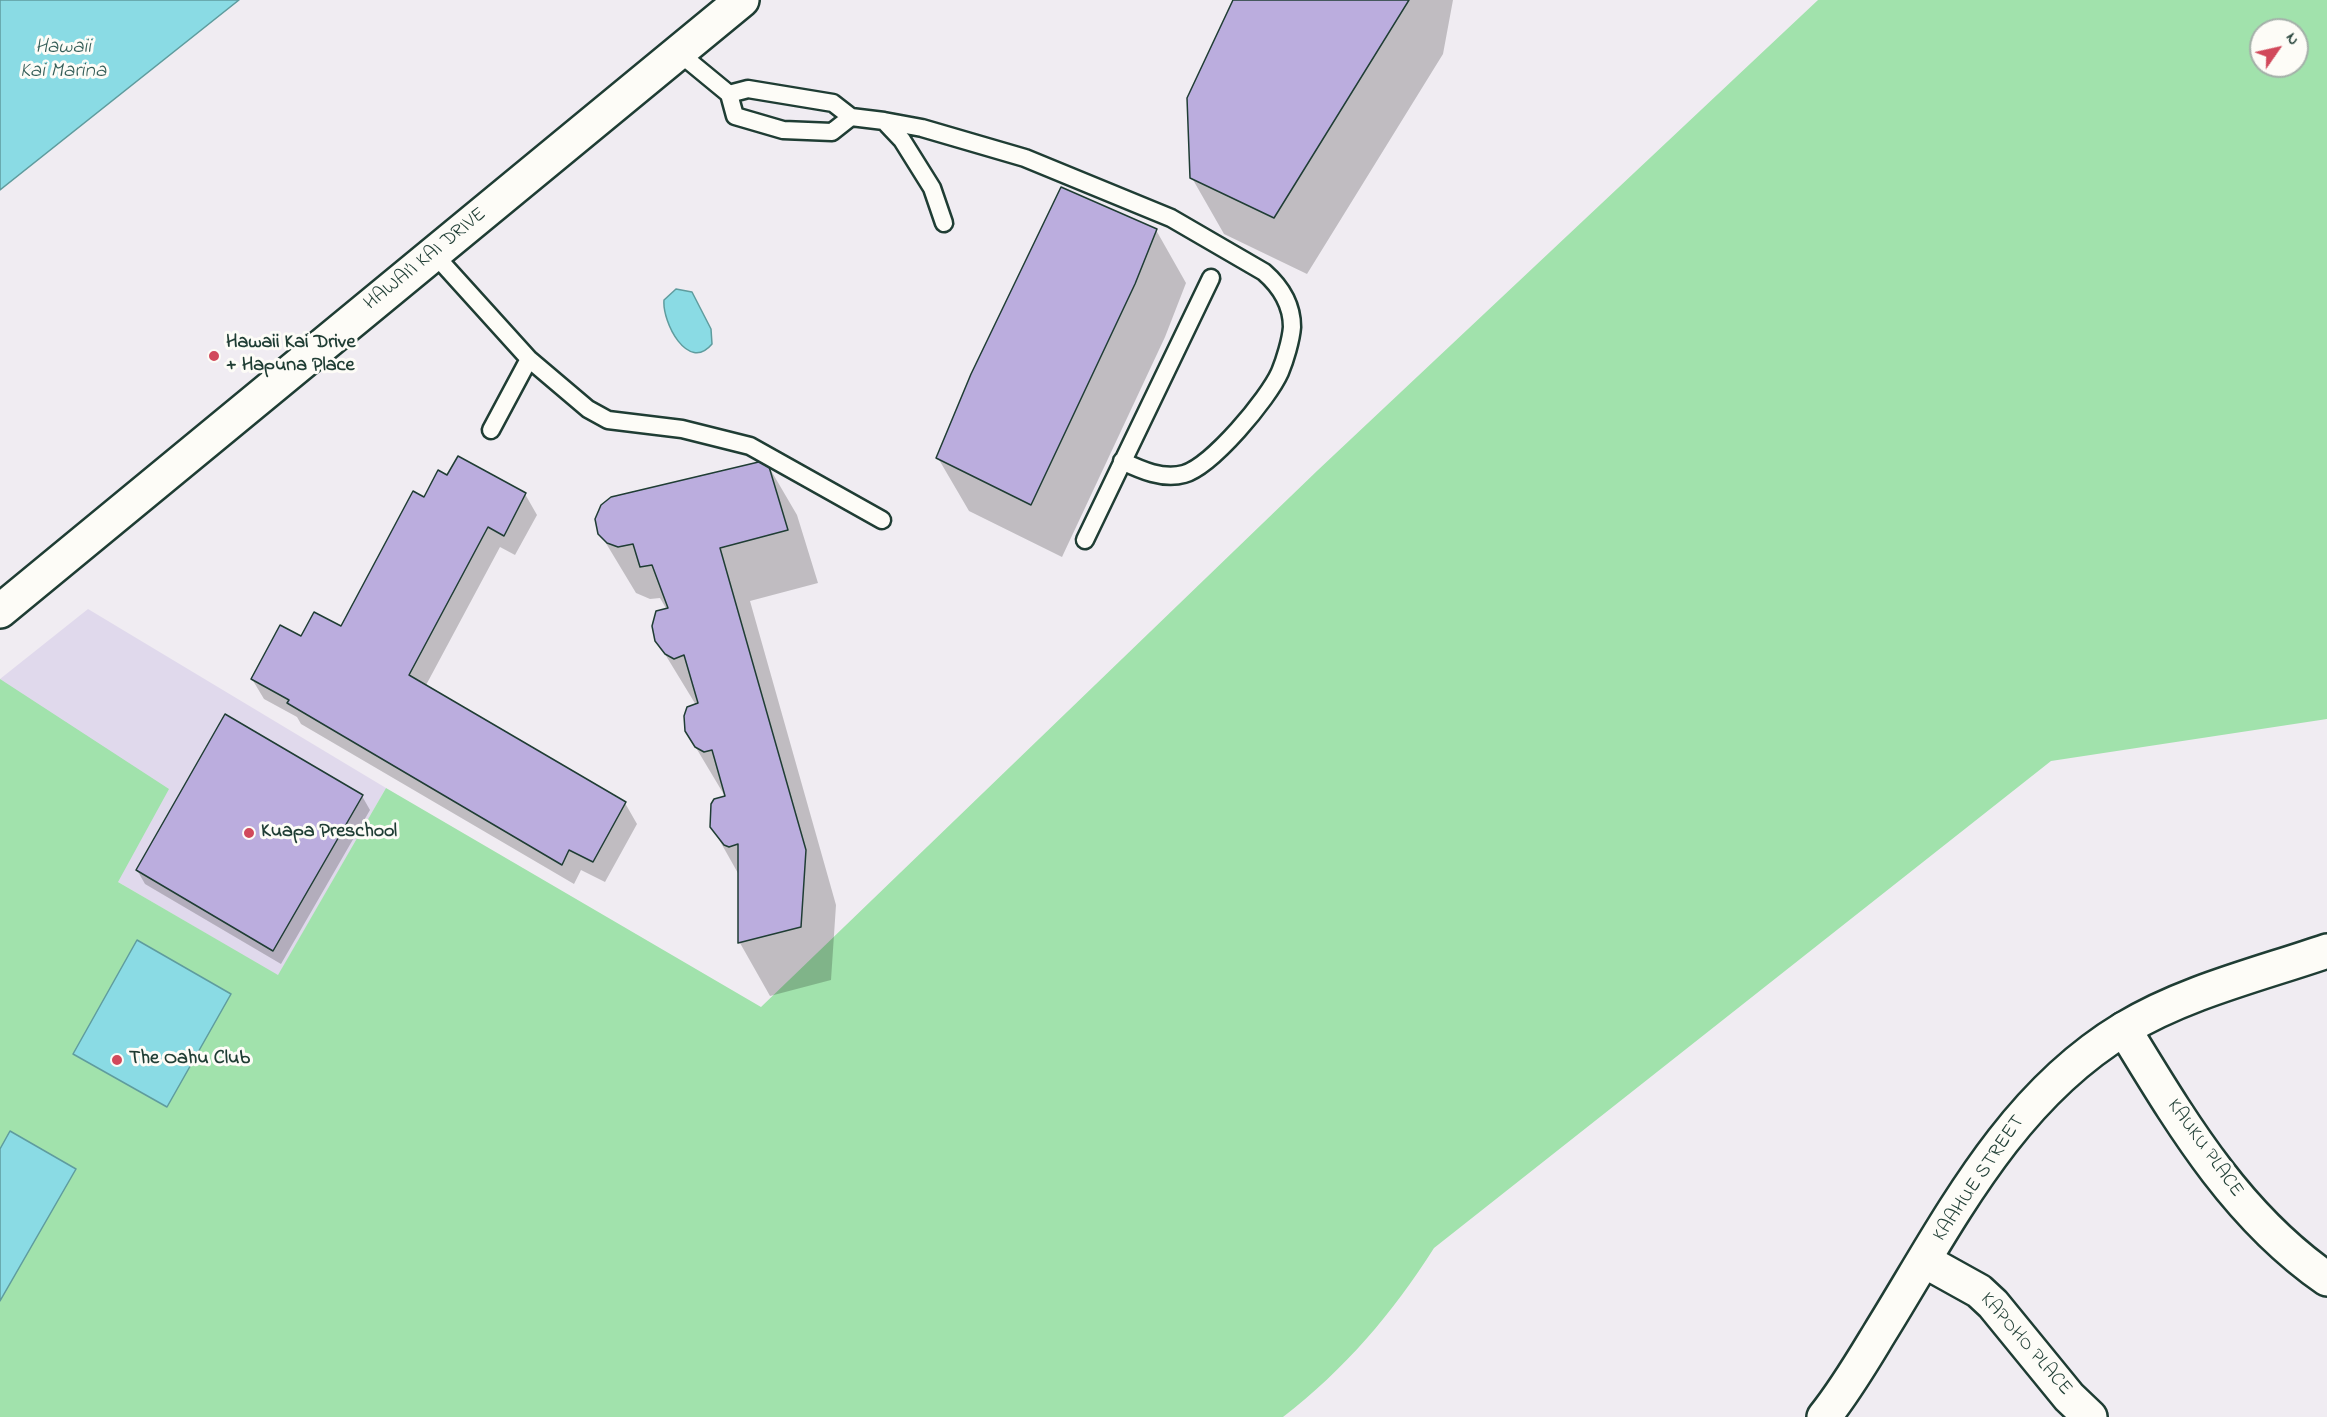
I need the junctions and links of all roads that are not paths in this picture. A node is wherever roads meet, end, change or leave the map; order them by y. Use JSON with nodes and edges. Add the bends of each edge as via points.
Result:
{"nodes":[{"id":1,"x":742,"y":0,"type":"edge"},
{"id":2,"x":678,"y":52,"type":"junction"},
{"id":3,"x":729,"y":94,"type":"junction"},
{"id":4,"x":851,"y":117,"type":"junction"},
{"id":5,"x":884,"y":121,"type":"junction"},
{"id":6,"x":944,"y":223,"type":"dead end"},
{"id":7,"x":434,"y":254,"type":"junction"},
{"id":8,"x":1211,"y":278,"type":"dead end"},
{"id":9,"x":529,"y":359,"type":"junction"},
{"id":10,"x":491,"y":430,"type":"dead end"},
{"id":11,"x":1122,"y":461,"type":"junction"},
{"id":12,"x":882,"y":520,"type":"dead end"},
{"id":13,"x":1085,"y":540,"type":"dead end"},
{"id":14,"x":0,"y":611,"type":"edge"},
{"id":15,"x":2327,"y":951,"type":"edge"},
{"id":16,"x":2124,"y":1029,"type":"junction"},
{"id":17,"x":1925,"y":1261,"type":"junction"},
{"id":18,"x":2327,"y":1279,"type":"edge"},
{"id":19,"x":1824,"y":1417,"type":"edge"},
{"id":20,"x":2090,"y":1417,"type":"edge"}],
"edges":[{"from":1,"to":2,"type":"street","name":"HAWAI’I KAI DRIVE"},
{"from":2,"to":3,"type":"lane"},
{"from":2,"to":7,"type":"street","name":"HAWAI’I KAI DRIVE"},
{"from":3,"to":4,"type":"lane","via":[[748,89],[833,103]]},
{"from":3,"to":4,"type":"lane","via":[[735,116],[783,130],[832,132]]},
{"from":4,"to":5,"type":"lane"},
{"from":5,"to":6,"type":"lane","via":[[902,140],[932,188]]},
{"from":5,"to":11,"type":"lane","via":[[1025,158],[1171,218],[1275,282],[1290,306],[1292,329],[1280,372],[1238,431],[1200,467],[1183,474],[1166,477]]},
{"from":7,"to":9,"type":"lane"},
{"from":7,"to":14,"type":"street","name":"HAWAI’I KAI DRIVE"},
{"from":8,"to":11,"type":"lane"},
{"from":9,"to":10,"type":"lane"},
{"from":9,"to":12,"type":"lane","via":[[588,409],[608,420],[682,429],[750,446]]},
{"from":11,"to":13,"type":"lane"},
{"from":15,"to":16,"type":"street","name":"KAAHUE STREET","via":[[2163,1009]]},
{"from":16,"to":17,"type":"street","name":"KAAHUE STREET","via":[[2082,1057],[2015,1122]]},
{"from":16,"to":18,"type":"street","name":"KAUKU PLACE","via":[[2217,1174],[2276,1238]]},
{"from":17,"to":19,"type":"street","name":"KAAHUE STREET"},
{"from":17,"to":20,"type":"street","name":"KAPOHO PLACE","via":[[1994,1304]]}]}
